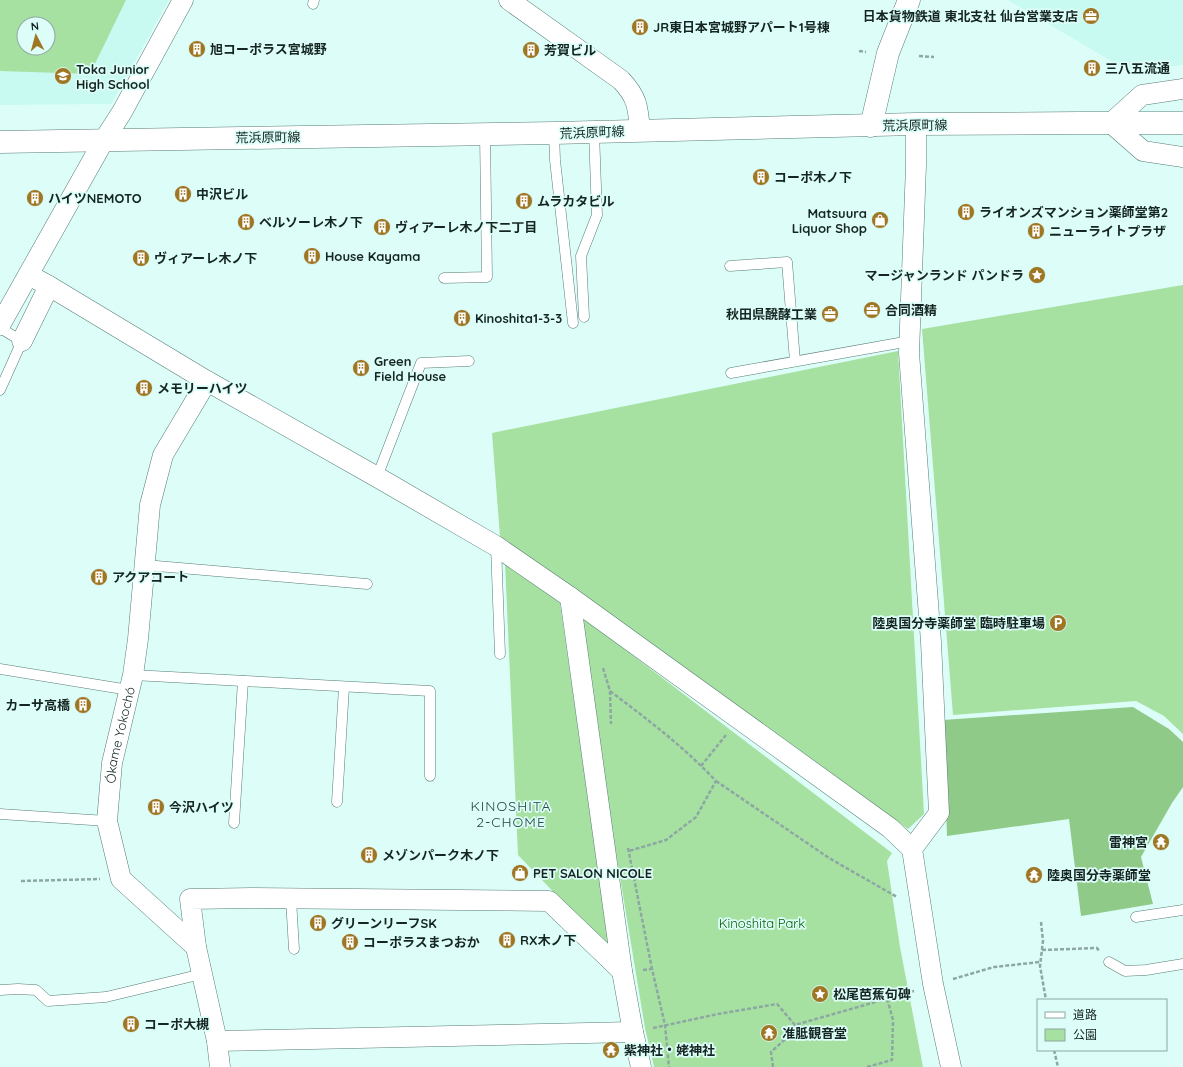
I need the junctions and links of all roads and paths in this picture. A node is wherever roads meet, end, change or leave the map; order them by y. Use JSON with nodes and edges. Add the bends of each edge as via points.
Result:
{"nodes":[{"id":1,"x":183,"y":0,"type":"edge"},
{"id":2,"x":509,"y":0,"type":"edge"},
{"id":3,"x":909,"y":0,"type":"edge"},
{"id":4,"x":859,"y":51,"type":"dead end"},
{"id":5,"x":866,"y":52,"type":"dead end"},
{"id":6,"x":919,"y":56,"type":"dead end"},
{"id":7,"x":934,"y":57,"type":"dead end"},
{"id":8,"x":1183,"y":89,"type":"edge"},
{"id":9,"x":1111,"y":123,"type":"junction"},
{"id":10,"x":1183,"y":123,"type":"edge"},
{"id":11,"x":916,"y":124,"type":"junction"},
{"id":12,"x":871,"y":126,"type":"junction"},
{"id":13,"x":640,"y":131,"type":"junction"},
{"id":14,"x":594,"y":132,"type":"junction"},
{"id":15,"x":554,"y":133,"type":"junction"},
{"id":16,"x":485,"y":134,"type":"junction"},
{"id":17,"x":104,"y":140,"type":"junction"},
{"id":18,"x":0,"y":142,"type":"edge"},
{"id":19,"x":1183,"y":157,"type":"edge"},
{"id":20,"x":730,"y":266,"type":"dead end"},
{"id":21,"x":29,"y":275,"type":"junction"},
{"id":22,"x":444,"y":278,"type":"dead end"},
{"id":23,"x":49,"y":286,"type":"junction"},
{"id":24,"x":584,"y":318,"type":"dead end"},
{"id":25,"x":573,"y":323,"type":"dead end"},
{"id":26,"x":0,"y":327,"type":"edge"},
{"id":27,"x":22,"y":341,"type":"junction"},
{"id":28,"x":910,"y":342,"type":"junction"},
{"id":29,"x":469,"y":361,"type":"dead end"},
{"id":30,"x":795,"y":361,"type":"junction"},
{"id":31,"x":731,"y":373,"type":"dead end"},
{"id":32,"x":207,"y":381,"type":"junction"},
{"id":33,"x":0,"y":390,"type":"edge"},
{"id":34,"x":377,"y":477,"type":"junction"},
{"id":35,"x":496,"y":546,"type":"junction"},
{"id":36,"x":145,"y":565,"type":"junction"},
{"id":37,"x":367,"y":584,"type":"dead end"},
{"id":38,"x":570,"y":597,"type":"junction"},
{"id":39,"x":500,"y":654,"type":"dead end"},
{"id":40,"x":0,"y":669,"type":"edge"},
{"id":41,"x":243,"y":681,"type":"junction"},
{"id":42,"x":131,"y":682,"type":"junction"},
{"id":43,"x":344,"y":687,"type":"junction"},
{"id":44,"x":610,"y":691,"type":"dead end"},
{"id":45,"x":738,"y":719,"type":"junction"},
{"id":46,"x":701,"y":766,"type":"junction"},
{"id":47,"x":430,"y":776,"type":"dead end"},
{"id":48,"x":716,"y":781,"type":"junction"},
{"id":49,"x":337,"y":802,"type":"dead end"},
{"id":50,"x":0,"y":814,"type":"edge"},
{"id":51,"x":107,"y":821,"type":"junction"},
{"id":52,"x":234,"y":823,"type":"dead end"},
{"id":53,"x":912,"y":849,"type":"junction"},
{"id":54,"x":629,"y":851,"type":"dead end"},
{"id":55,"x":121,"y":879,"type":"junction"},
{"id":56,"x":21,"y":881,"type":"dead end"},
{"id":57,"x":898,"y":897,"type":"dead end"},
{"id":58,"x":291,"y":898,"type":"junction"},
{"id":59,"x":1183,"y":910,"type":"edge"},
{"id":60,"x":1136,"y":917,"type":"dead end"},
{"id":61,"x":1041,"y":922,"type":"dead end"},
{"id":62,"x":196,"y":947,"type":"junction"},
{"id":63,"x":294,"y":949,"type":"dead end"},
{"id":64,"x":1042,"y":950,"type":"junction"},
{"id":65,"x":1040,"y":962,"type":"junction"},
{"id":66,"x":1109,"y":962,"type":"joint"},
{"id":67,"x":1183,"y":964,"type":"edge"},
{"id":68,"x":622,"y":971,"type":"junction"},
{"id":69,"x":202,"y":974,"type":"junction"},
{"id":70,"x":933,"y":984,"type":"junction"},
{"id":71,"x":0,"y":990,"type":"edge"},
{"id":72,"x":887,"y":998,"type":"junction"},
{"id":73,"x":1046,"y":999,"type":"edge"},
{"id":74,"x":795,"y":1025,"type":"junction"},
{"id":75,"x":665,"y":1026,"type":"junction"},
{"id":76,"x":633,"y":1032,"type":"junction"},
{"id":77,"x":217,"y":1041,"type":"junction"},
{"id":78,"x":1054,"y":1051,"type":"edge"},
{"id":79,"x":220,"y":1067,"type":"edge"},
{"id":80,"x":641,"y":1067,"type":"edge"},
{"id":81,"x":669,"y":1067,"type":"edge"},
{"id":82,"x":774,"y":1067,"type":"edge"},
{"id":83,"x":867,"y":1067,"type":"edge"},
{"id":84,"x":950,"y":1067,"type":"edge"},
{"id":85,"x":1058,"y":1067,"type":"edge"}],
"edges":[{"from":1,"to":17,"type":"street"},
{"from":2,"to":13,"type":"street","via":[[621,80],[636,101]]},
{"from":3,"to":12,"type":"main road","via":[[888,54]]},
{"from":4,"to":5,"type":"path"},
{"from":6,"to":7,"type":"path"},
{"from":8,"to":9,"type":"street","via":[[1142,95]]},
{"from":9,"to":10,"type":"main road","name":"荒浜原町線"},
{"from":9,"to":11,"type":"main road","name":"荒浜原町線"},
{"from":9,"to":19,"type":"street","via":[[1143,151]]},
{"from":11,"to":12,"type":"main road","name":"荒浜原町線"},
{"from":11,"to":28,"type":"street"},
{"from":12,"to":13,"type":"main road","name":"荒浜原町線"},
{"from":13,"to":14,"type":"main road","name":"荒浜原町線"},
{"from":14,"to":15,"type":"main road","name":"荒浜原町線"},
{"from":14,"to":24,"type":"lane","via":[[597,215],[582,256]]},
{"from":15,"to":16,"type":"main road","name":"荒浜原町線"},
{"from":15,"to":25,"type":"lane"},
{"from":16,"to":17,"type":"main road","name":"荒浜原町線"},
{"from":16,"to":22,"type":"lane","via":[[487,277]]},
{"from":17,"to":18,"type":"main road","name":"荒浜原町線"},
{"from":17,"to":21,"type":"street"},
{"from":20,"to":30,"type":"lane","via":[[788,262]]},
{"from":21,"to":23,"type":"street"},
{"from":21,"to":26,"type":"street"},
{"from":23,"to":27,"type":"street"},
{"from":23,"to":32,"type":"street"},
{"from":26,"to":27,"type":"lane"},
{"from":27,"to":33,"type":"lane"},
{"from":28,"to":30,"type":"lane"},
{"from":28,"to":53,"type":"street","via":[[931,642],[939,813]]},
{"from":29,"to":34,"type":"lane","via":[[421,363]]},
{"from":30,"to":31,"type":"lane"},
{"from":32,"to":34,"type":"street"},
{"from":32,"to":36,"type":"street","name":"Ókame Yokochó","via":[[163,456],[150,505]]},
{"from":34,"to":35,"type":"street"},
{"from":35,"to":38,"type":"street"},
{"from":35,"to":39,"type":"lane"},
{"from":36,"to":37,"type":"lane"},
{"from":36,"to":42,"type":"street","name":"Ókame Yokochó"},
{"from":38,"to":45,"type":"street"},
{"from":38,"to":68,"type":"street"},
{"from":40,"to":42,"type":"lane"},
{"from":41,"to":42,"type":"lane"},
{"from":41,"to":43,"type":"lane"},
{"from":41,"to":52,"type":"lane"},
{"from":42,"to":51,"type":"street","name":"Ókame Yokochó","via":[[112,763]]},
{"from":43,"to":47,"type":"lane","via":[[430,691]]},
{"from":43,"to":49,"type":"lane"},
{"from":44,"to":46,"type":"path","via":[[661,730]]},
{"from":45,"to":46,"type":"path"},
{"from":45,"to":53,"type":"street","via":[[890,828]]},
{"from":46,"to":48,"type":"path"},
{"from":48,"to":54,"type":"path","via":[[696,817],[666,840]]},
{"from":48,"to":57,"type":"path","via":[[829,858]]},
{"from":50,"to":51,"type":"lane"},
{"from":51,"to":55,"type":"street","name":"Ókame Yokochó"},
{"from":53,"to":70,"type":"street"},
{"from":55,"to":56,"type":"path"},
{"from":55,"to":62,"type":"street"},
{"from":58,"to":62,"type":"street","via":[[190,899]]},
{"from":58,"to":63,"type":"lane"},
{"from":58,"to":68,"type":"street","via":[[549,901]]},
{"from":59,"to":60,"type":"lane"},
{"from":61,"to":64,"type":"path"},
{"from":62,"to":69,"type":"street"},
{"from":64,"to":65,"type":"path"},
{"from":64,"to":66,"type":"path","via":[[1097,948]]},
{"from":65,"to":70,"type":"path","via":[[994,967]]},
{"from":65,"to":73,"type":"path"},
{"from":66,"to":67,"type":"lane","via":[[1125,971]]},
{"from":68,"to":75,"type":"path","via":[[652,969]]},
{"from":68,"to":76,"type":"street"},
{"from":69,"to":71,"type":"lane","via":[[106,997],[48,1001],[36,990]]},
{"from":69,"to":77,"type":"street"},
{"from":70,"to":72,"type":"path"},
{"from":70,"to":84,"type":"street"},
{"from":72,"to":74,"type":"path"},
{"from":72,"to":83,"type":"path","via":[[893,1020],[892,1060]]},
{"from":74,"to":75,"type":"path","via":[[777,1004]]},
{"from":74,"to":82,"type":"path","via":[[792,1034],[771,1052]]},
{"from":75,"to":76,"type":"path"},
{"from":75,"to":81,"type":"path"},
{"from":76,"to":77,"type":"street"},
{"from":76,"to":80,"type":"street"},
{"from":77,"to":79,"type":"street"},
{"from":78,"to":85,"type":"path"}]}
